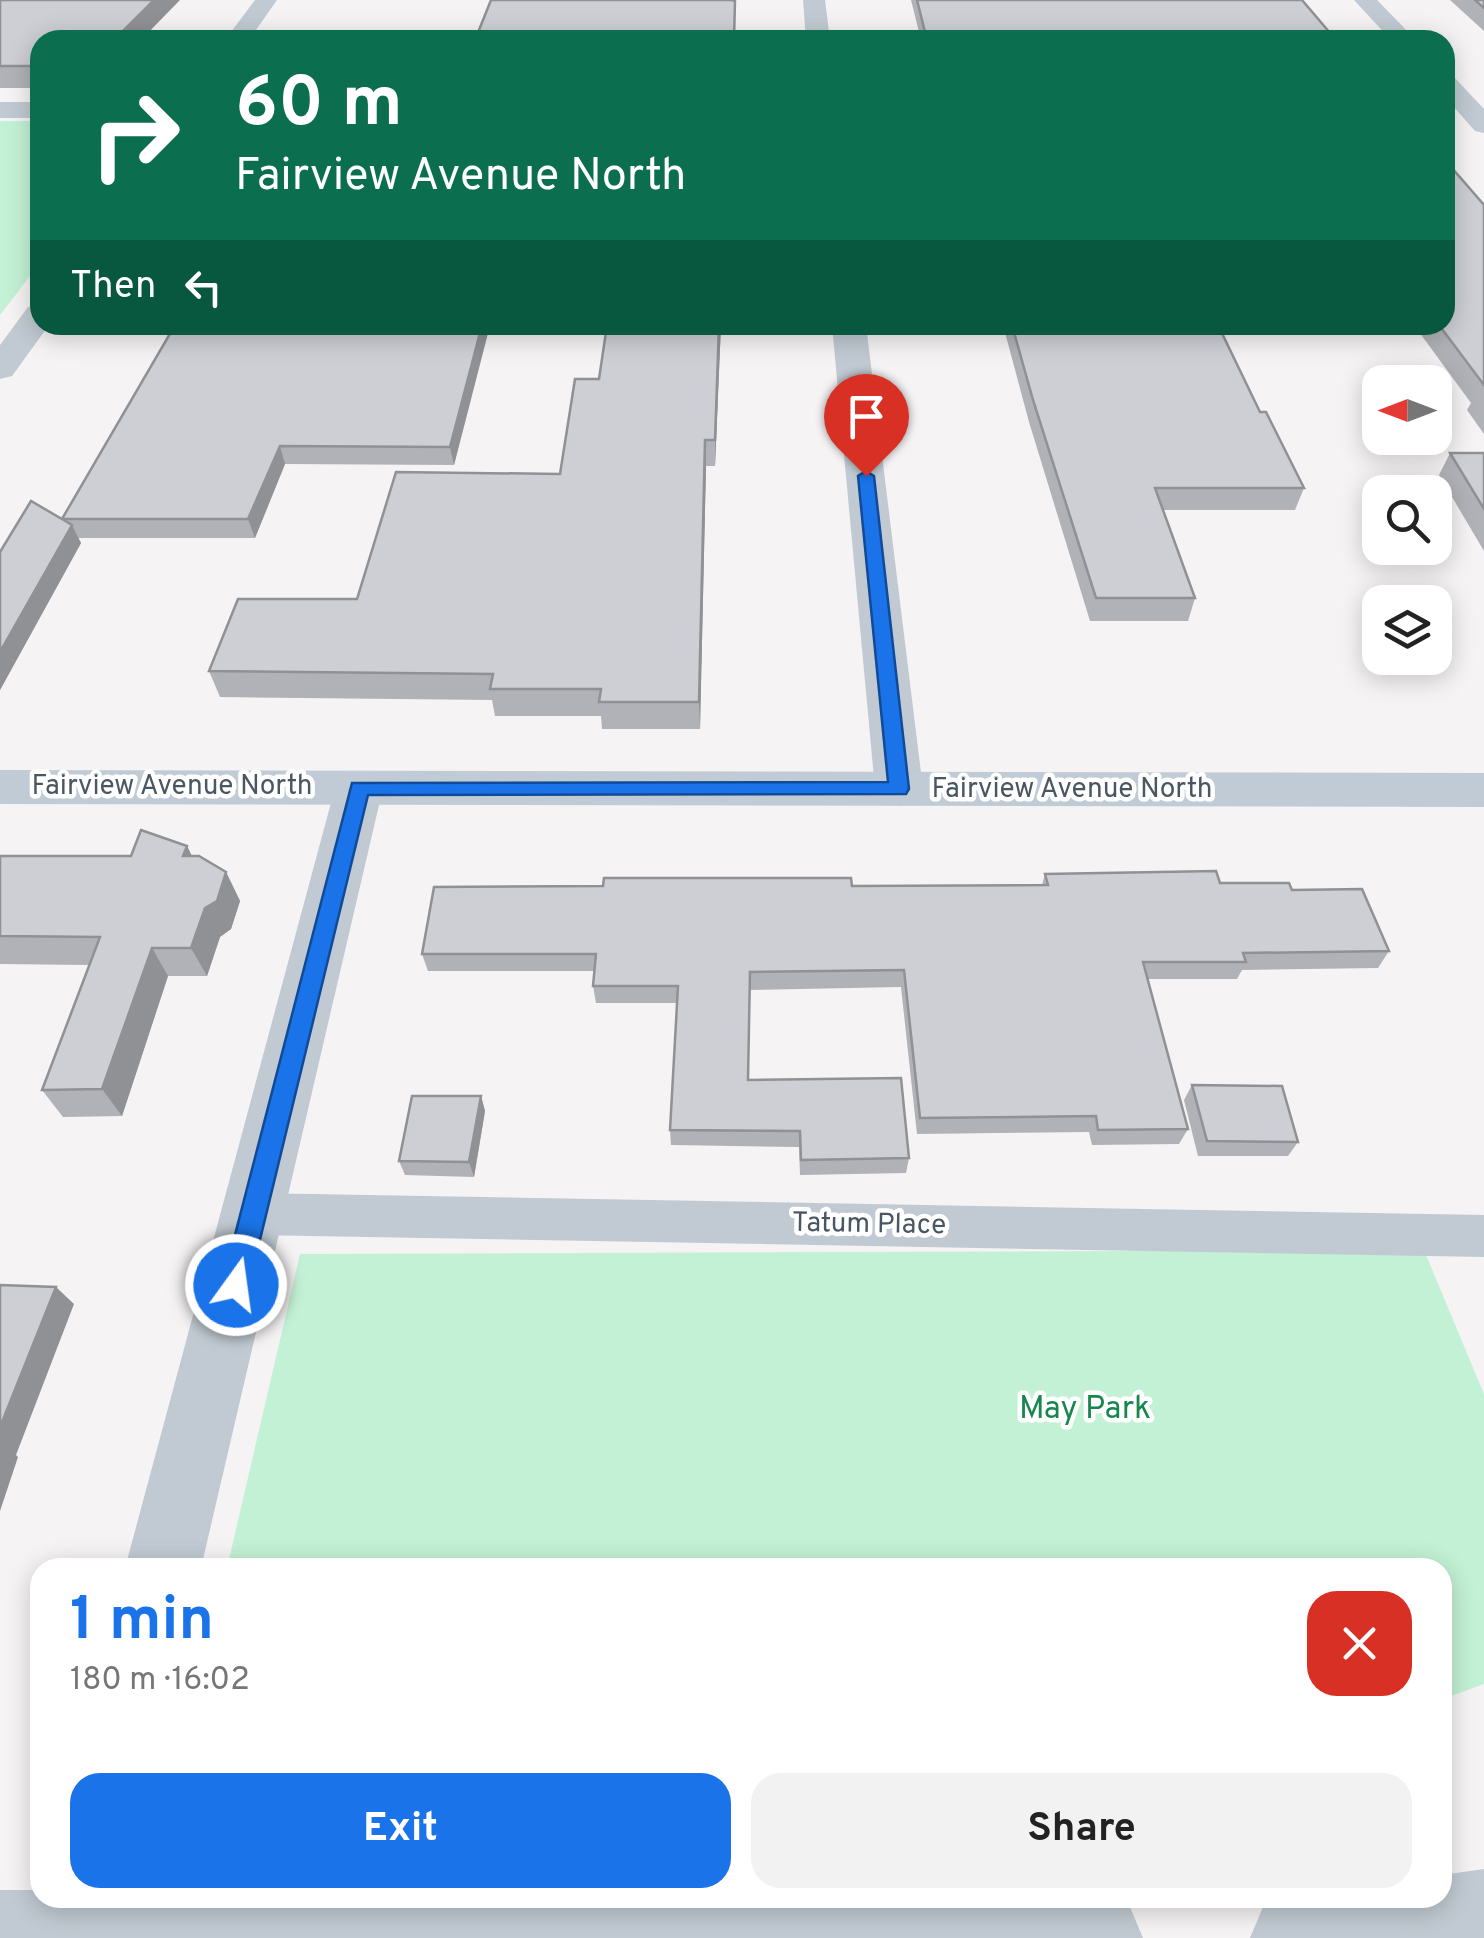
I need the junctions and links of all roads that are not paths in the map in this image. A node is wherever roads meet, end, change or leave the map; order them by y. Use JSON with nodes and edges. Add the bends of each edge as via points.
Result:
{"nodes":[{"id":1,"x":266,"y":0,"type":"edge"},
{"id":2,"x":814,"y":0,"type":"edge"},
{"id":3,"x":1365,"y":0,"type":"edge"},
{"id":4,"x":245,"y":30,"type":"edge"},
{"id":5,"x":817,"y":30,"type":"edge"},
{"id":6,"x":1394,"y":30,"type":"edge"},
{"id":7,"x":0,"y":110,"type":"edge"},
{"id":8,"x":30,"y":110,"type":"edge"},
{"id":9,"x":30,"y":328,"type":"edge"},
{"id":10,"x":850,"y":335,"type":"edge"},
{"id":11,"x":0,"y":369,"type":"edge"},
{"id":12,"x":0,"y":787,"type":"edge"},
{"id":13,"x":359,"y":788,"type":"junction"},
{"id":14,"x":899,"y":789,"type":"junction"},
{"id":15,"x":1484,"y":790,"type":"edge"},
{"id":16,"x":254,"y":1214,"type":"junction"},
{"id":17,"x":1484,"y":1236,"type":"edge"},
{"id":18,"x":167,"y":1558,"type":"edge"},
{"id":19,"x":1484,"y":1912,"type":"edge"},
{"id":20,"x":47,"y":1922,"type":"edge"},
{"id":21,"x":1099,"y":1938,"type":"edge"},
{"id":22,"x":1294,"y":1938,"type":"edge"}],
"edges":[{"from":1,"to":4,"type":"street"},
{"from":2,"to":5,"type":"street"},
{"from":3,"to":6,"type":"street"},
{"from":7,"to":8,"type":"street"},
{"from":9,"to":11,"type":"street"},
{"from":10,"to":14,"type":"street"},
{"from":12,"to":13,"type":"street","name":"Fairview Avenue North"},
{"from":13,"to":14,"type":"street","name":"Fairview Avenue North"},
{"from":13,"to":16,"type":"street"},
{"from":14,"to":15,"type":"street","name":"Fairview Avenue North"},
{"from":16,"to":17,"type":"lane","name":"Tatum Place"},
{"from":16,"to":18,"type":"street"},
{"from":19,"to":22,"type":"street"},
{"from":20,"to":21,"type":"street"}]}
